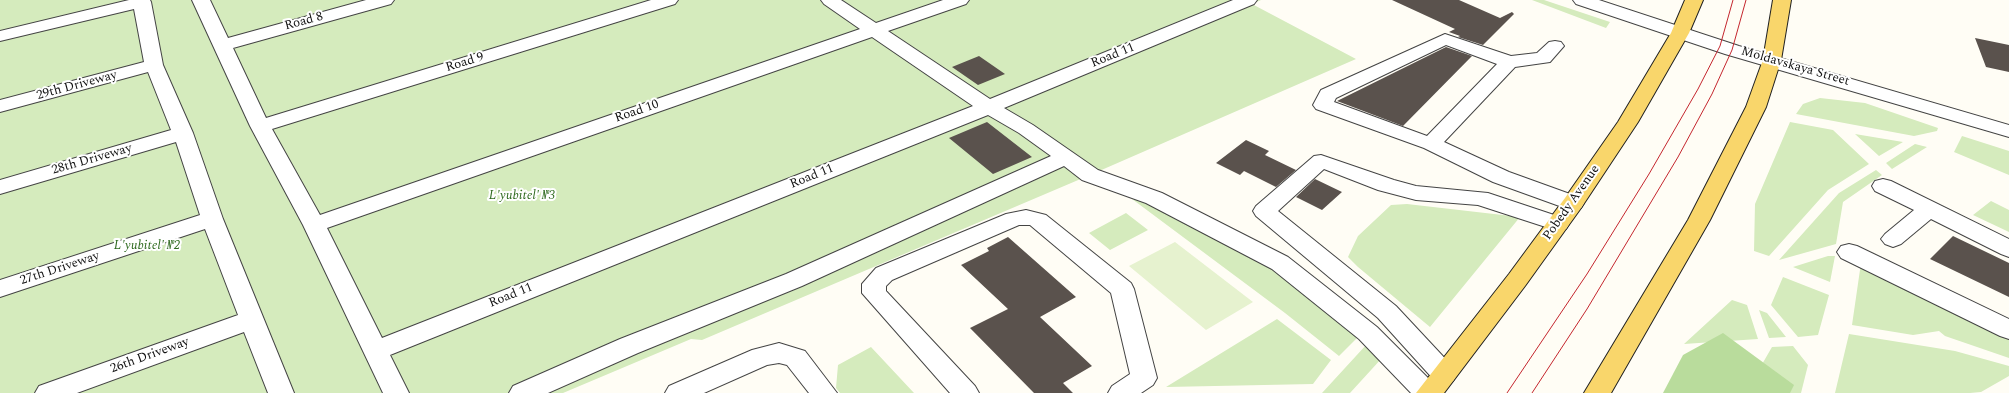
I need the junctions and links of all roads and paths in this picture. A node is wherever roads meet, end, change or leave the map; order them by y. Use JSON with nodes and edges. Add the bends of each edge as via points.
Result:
{"nodes":[{"id":1,"x":201,"y":0,"type":"edge"},
{"id":2,"x":385,"y":0,"type":"edge"},
{"id":3,"x":669,"y":0,"type":"edge"},
{"id":4,"x":830,"y":0,"type":"edge"},
{"id":5,"x":960,"y":0,"type":"edge"},
{"id":6,"x":1248,"y":0,"type":"edge"},
{"id":7,"x":1582,"y":0,"type":"edge"},
{"id":8,"x":1694,"y":0,"type":"edge"},
{"id":9,"x":1782,"y":0,"type":"edge"},
{"id":10,"x":142,"y":1,"type":"edge"},
{"id":11,"x":873,"y":29,"type":"junction"},
{"id":12,"x":1680,"y":33,"type":"junction"},
{"id":13,"x":0,"y":36,"type":"edge"},
{"id":14,"x":223,"y":45,"type":"junction"},
{"id":15,"x":1555,"y":46,"type":"dead end"},
{"id":16,"x":1772,"y":60,"type":"junction"},
{"id":17,"x":1509,"y":62,"type":"junction"},
{"id":18,"x":154,"y":65,"type":"junction"},
{"id":19,"x":0,"y":106,"type":"edge"},
{"id":20,"x":989,"y":107,"type":"junction"},
{"id":21,"x":260,"y":126,"type":"junction"},
{"id":22,"x":2009,"y":131,"type":"edge"},
{"id":23,"x":183,"y":134,"type":"junction"},
{"id":24,"x":1431,"y":144,"type":"junction"},
{"id":25,"x":1067,"y":157,"type":"junction"},
{"id":26,"x":1883,"y":186,"type":"dead end"},
{"id":27,"x":0,"y":187,"type":"edge"},
{"id":28,"x":1573,"y":203,"type":"junction"},
{"id":29,"x":1930,"y":209,"type":"junction"},
{"id":30,"x":212,"y":219,"type":"junction"},
{"id":31,"x":1558,"y":224,"type":"junction"},
{"id":32,"x":314,"y":225,"type":"junction"},
{"id":33,"x":1893,"y":239,"type":"dead end"},
{"id":34,"x":2009,"y":249,"type":"edge"},
{"id":35,"x":1849,"y":252,"type":"dead end"},
{"id":36,"x":0,"y":289,"type":"edge"},
{"id":37,"x":252,"y":319,"type":"junction"},
{"id":38,"x":2009,"y":330,"type":"edge"},
{"id":39,"x":376,"y":350,"type":"junction"},
{"id":40,"x":1444,"y":374,"type":"junction"},
{"id":41,"x":48,"y":393,"type":"edge"},
{"id":42,"x":281,"y":393,"type":"edge"},
{"id":43,"x":396,"y":393,"type":"edge"},
{"id":44,"x":522,"y":393,"type":"edge"},
{"id":45,"x":678,"y":393,"type":"edge"},
{"id":46,"x":824,"y":393,"type":"edge"},
{"id":47,"x":966,"y":393,"type":"edge"},
{"id":48,"x":1121,"y":393,"type":"edge"},
{"id":49,"x":1428,"y":393,"type":"edge"},
{"id":50,"x":1596,"y":393,"type":"edge"}],
"edges":[{"from":1,"to":14,"type":"street"},
{"from":2,"to":14,"type":"street","name":"Road 8"},
{"from":3,"to":21,"type":"street","name":"Road 9"},
{"from":4,"to":11,"type":"street"},
{"from":5,"to":11,"type":"street","name":"Road 10"},
{"from":6,"to":20,"type":"street","name":"Road 11"},
{"from":7,"to":12,"type":"street","name":"Moldavskaya Street"},
{"from":8,"to":12,"type":"main road","name":"Pobedy Avenue"},
{"from":9,"to":16,"type":"main road"},
{"from":10,"to":13,"type":"street"},
{"from":10,"to":18,"type":"street"},
{"from":11,"to":20,"type":"street"},
{"from":11,"to":32,"type":"street","name":"Road 10"},
{"from":12,"to":16,"type":"street","name":"Moldavskaya Street"},
{"from":12,"to":28,"type":"main road","name":"Pobedy Avenue","via":[[1628,122]]},
{"from":14,"to":21,"type":"street"},
{"from":15,"to":17,"type":"street","via":[[1543,58]]},
{"from":16,"to":22,"type":"street","name":"Moldavskaya Street"},
{"from":16,"to":50,"type":"main road","via":[[1756,107],[1699,220]]},
{"from":17,"to":24,"type":"street"},
{"from":17,"to":24,"type":"street","via":[[1445,39],[1328,94],[1323,105]]},
{"from":18,"to":19,"type":"street","name":"29th Driveway"},
{"from":18,"to":23,"type":"street"},
{"from":20,"to":25,"type":"street"},
{"from":20,"to":39,"type":"street","name":"Road 11"},
{"from":21,"to":32,"type":"street"},
{"from":23,"to":27,"type":"street","name":"28th Driveway"},
{"from":23,"to":30,"type":"street"},
{"from":24,"to":28,"type":"street","via":[[1501,177]]},
{"from":25,"to":44,"type":"street","via":[[794,280],[629,346]]},
{"from":25,"to":49,"type":"street","via":[[1090,175],[1154,198],[1280,263],[1368,334]]},
{"from":26,"to":29,"type":"street"},
{"from":28,"to":31,"type":"main road","name":"Pobedy Avenue"},
{"from":29,"to":33,"type":"street"},
{"from":29,"to":34,"type":"street"},
{"from":30,"to":36,"type":"street","name":"27th Driveway"},
{"from":30,"to":37,"type":"street"},
{"from":31,"to":40,"type":"main road","name":"Pobedy Avenue"},
{"from":31,"to":40,"type":"street","via":[[1480,198],[1416,193],[1321,161],[1264,211],[1387,312]]},
{"from":32,"to":39,"type":"street"},
{"from":35,"to":38,"type":"street"},
{"from":37,"to":41,"type":"street","name":"26th Driveway"},
{"from":37,"to":42,"type":"street"},
{"from":39,"to":43,"type":"street"},
{"from":40,"to":49,"type":"main road","name":"Pobedy Avenue"},
{"from":45,"to":46,"type":"street","via":[[761,357],[779,353],[796,358]]},
{"from":47,"to":48,"type":"street","via":[[874,293],[874,284],[884,274],[1014,219],[1026,217],[1038,220],[1122,289],[1144,378]]}]}
